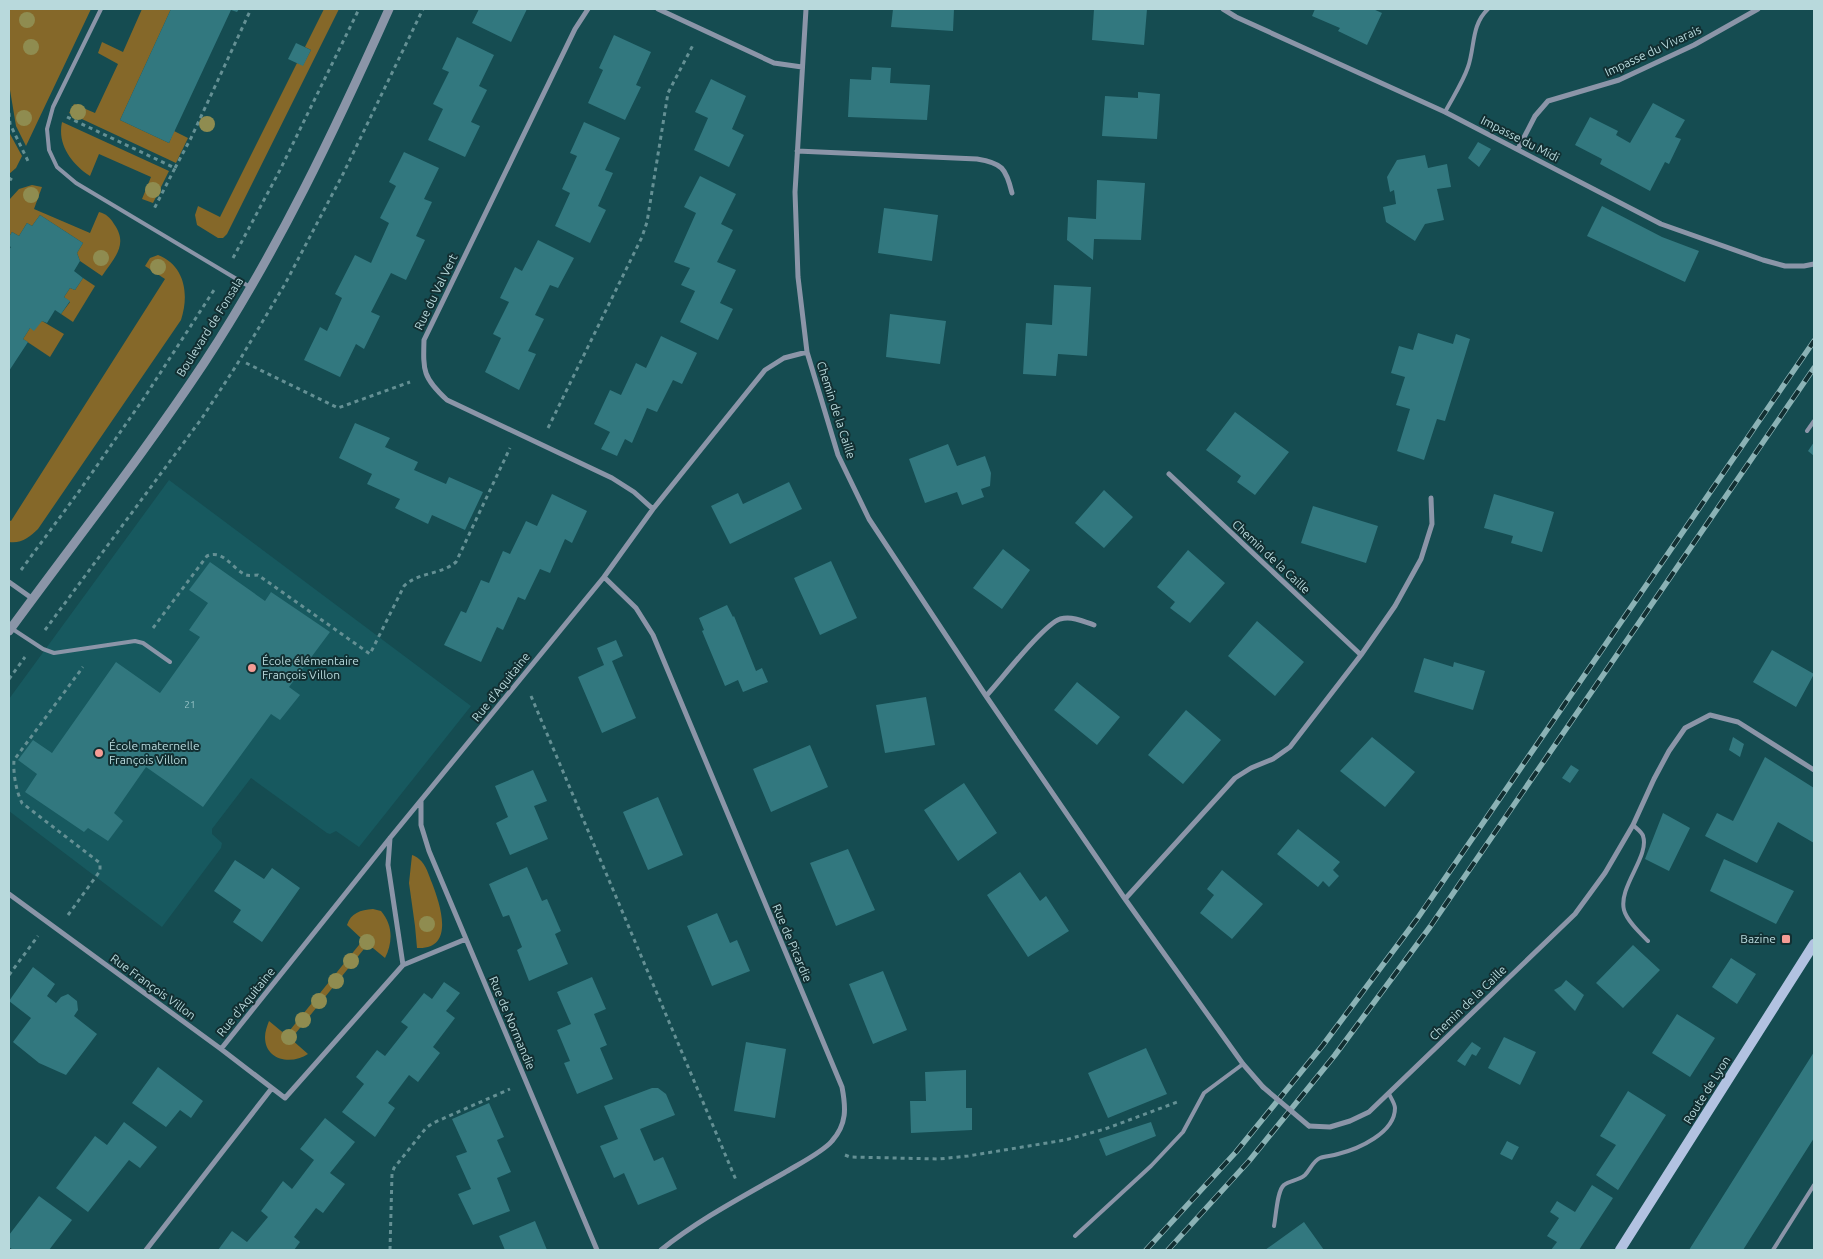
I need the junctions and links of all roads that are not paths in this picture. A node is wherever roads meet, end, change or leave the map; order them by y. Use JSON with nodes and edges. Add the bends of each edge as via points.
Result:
{"nodes":[{"id":1,"x":101,"y":9,"type":"edge"},
{"id":2,"x":389,"y":9,"type":"edge"},
{"id":3,"x":588,"y":9,"type":"edge"},
{"id":4,"x":658,"y":9,"type":"edge"},
{"id":5,"x":806,"y":9,"type":"edge"},
{"id":6,"x":1223,"y":9,"type":"edge"},
{"id":7,"x":1488,"y":9,"type":"edge"},
{"id":8,"x":1758,"y":9,"type":"edge"},
{"id":9,"x":802,"y":67,"type":"junction"},
{"id":10,"x":1445,"y":112,"type":"junction"},
{"id":11,"x":1518,"y":149,"type":"junction"},
{"id":12,"x":797,"y":151,"type":"junction"},
{"id":13,"x":1012,"y":192,"type":"dead end"},
{"id":14,"x":1814,"y":264,"type":"edge"},
{"id":15,"x":250,"y":287,"type":"junction"},
{"id":16,"x":807,"y":352,"type":"junction"},
{"id":17,"x":1814,"y":421,"type":"edge"},
{"id":18,"x":1807,"y":431,"type":"dead end"},
{"id":19,"x":1169,"y":474,"type":"dead end"},
{"id":20,"x":1430,"y":498,"type":"dead end"},
{"id":21,"x":653,"y":509,"type":"junction"},
{"id":22,"x":604,"y":577,"type":"junction"},
{"id":23,"x":10,"y":583,"type":"edge"},
{"id":24,"x":33,"y":599,"type":"junction"},
{"id":25,"x":1094,"y":625,"type":"dead end"},
{"id":26,"x":10,"y":630,"type":"edge"},
{"id":27,"x":1361,"y":655,"type":"junction"},
{"id":28,"x":170,"y":662,"type":"dead end"},
{"id":29,"x":986,"y":696,"type":"junction"},
{"id":30,"x":1814,"y":770,"type":"edge"},
{"id":31,"x":422,"y":801,"type":"junction"},
{"id":32,"x":1633,"y":825,"type":"junction"},
{"id":33,"x":390,"y":838,"type":"junction"},
{"id":34,"x":9,"y":894,"type":"edge"},
{"id":35,"x":1125,"y":899,"type":"junction"},
{"id":36,"x":466,"y":939,"type":"junction"},
{"id":37,"x":1648,"y":941,"type":"dead end"},
{"id":38,"x":1814,"y":944,"type":"edge"},
{"id":39,"x":403,"y":965,"type":"junction"},
{"id":40,"x":221,"y":1049,"type":"junction"},
{"id":41,"x":1243,"y":1064,"type":"junction"},
{"id":42,"x":272,"y":1088,"type":"junction"},
{"id":43,"x":1389,"y":1094,"type":"junction"},
{"id":44,"x":1814,"y":1185,"type":"edge"},
{"id":45,"x":1274,"y":1226,"type":"dead end"},
{"id":46,"x":1076,"y":1236,"type":"dead end"},
{"id":47,"x":146,"y":1250,"type":"edge"},
{"id":48,"x":597,"y":1250,"type":"edge"},
{"id":49,"x":661,"y":1250,"type":"edge"},
{"id":50,"x":1620,"y":1250,"type":"edge"},
{"id":51,"x":1773,"y":1250,"type":"edge"}],
"edges":[{"from":1,"to":15,"type":"lane","via":[[52,110],[47,129],[49,150],[57,167],[76,183]]},
{"from":2,"to":15,"type":"street","name":"Boulevard de Fonsala","via":[[357,81]]},
{"from":3,"to":21,"type":"street","name":"Rue du Val Vert","via":[[574,29],[424,340],[423,363],[430,385],[447,400],[612,478]]},
{"from":4,"to":9,"type":"street","via":[[774,63]]},
{"from":5,"to":9,"type":"street","name":"Chemin de la Caille"},
{"from":6,"to":10,"type":"street","name":"Impasse du Midi"},
{"from":7,"to":10,"type":"lane","via":[[1478,21],[1468,68]]},
{"from":8,"to":11,"type":"street","name":"Impasse du Vivarais","via":[[1694,45],[1619,80],[1548,101],[1535,116]]},
{"from":9,"to":12,"type":"street","name":"Chemin de la Caille"},
{"from":10,"to":11,"type":"street","name":"Impasse du Midi"},
{"from":11,"to":14,"type":"street","name":"Impasse du Midi","via":[[1661,224],[1785,266]]},
{"from":12,"to":13,"type":"street","via":[[993,162],[1007,173]]},
{"from":12,"to":16,"type":"street","name":"Chemin de la Caille","via":[[798,278]]},
{"from":15,"to":24,"type":"street","name":"Boulevard de Fonsala","via":[[205,362]]},
{"from":16,"to":21,"type":"street","name":"Rue d'Aquitaine","via":[[784,358],[765,370]]},
{"from":16,"to":29,"type":"street","name":"Chemin de la Caille","via":[[838,455],[869,520]]},
{"from":17,"to":18,"type":"lane"},
{"from":19,"to":27,"type":"street","name":"Chemin de la Caille"},
{"from":20,"to":27,"type":"street","via":[[1432,524],[1421,559],[1395,606]]},
{"from":21,"to":22,"type":"street","name":"Rue d'Aquitaine"},
{"from":22,"to":31,"type":"street","name":"Rue d'Aquitaine"},
{"from":22,"to":49,"type":"street","name":"Rue de Picardie","via":[[636,608],[653,636],[842,1088],[846,1107],[844,1123],[832,1142],[681,1234]]},
{"from":23,"to":24,"type":"street"},
{"from":24,"to":26,"type":"street","name":"Boulevard de Fonsala"},
{"from":25,"to":29,"type":"street","via":[[1077,618],[1060,619],[1046,627]]},
{"from":26,"to":28,"type":"lane","via":[[54,653],[135,642],[142,643]]},
{"from":27,"to":35,"type":"street","via":[[1290,747],[1235,778]]},
{"from":29,"to":35,"type":"street","name":"Chemin de la Caille"},
{"from":30,"to":32,"type":"street","name":"Chemin de la Caille","via":[[1738,722],[1710,715],[1685,728],[1669,750]]},
{"from":31,"to":33,"type":"street","name":"Rue d'Aquitaine"},
{"from":31,"to":36,"type":"street","name":"Rue de Normandie","via":[[422,825],[429,851]]},
{"from":32,"to":37,"type":"lane","via":[[1643,835],[1644,843],[1626,891],[1624,911]]},
{"from":32,"to":43,"type":"street","name":"Chemin de la Caille","via":[[1576,914]]},
{"from":33,"to":39,"type":"street","via":[[388,865]]},
{"from":33,"to":40,"type":"street","name":"Rue d'Aquitaine"},
{"from":34,"to":40,"type":"street","name":"Rue François Villon"},
{"from":35,"to":41,"type":"street","name":"Chemin de la Caille"},
{"from":36,"to":39,"type":"street"},
{"from":36,"to":48,"type":"street","name":"Rue de Normandie"},
{"from":38,"to":50,"type":"main road","name":"Route de Lyon"},
{"from":39,"to":42,"type":"street","name":"Rue François Villon","via":[[285,1098]]},
{"from":40,"to":42,"type":"street","name":"Rue François Villon"},
{"from":41,"to":43,"type":"street","name":"Chemin de la Caille","bridge":true,"via":[[1308,1126],[1330,1127],[1350,1121],[1369,1112]]},
{"from":41,"to":46,"type":"lane","via":[[1204,1093],[1183,1132]]},
{"from":42,"to":47,"type":"street"},
{"from":43,"to":45,"type":"lane","via":[[1395,1106],[1393,1119],[1380,1134],[1361,1147],[1315,1161],[1299,1180],[1284,1185]]},
{"from":44,"to":51,"type":"lane"}]}
